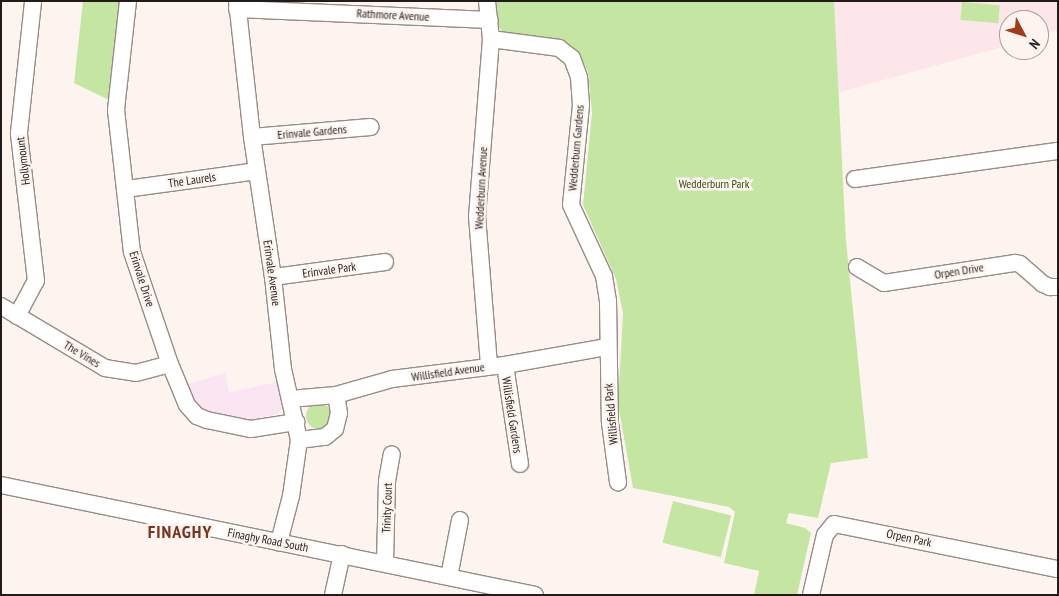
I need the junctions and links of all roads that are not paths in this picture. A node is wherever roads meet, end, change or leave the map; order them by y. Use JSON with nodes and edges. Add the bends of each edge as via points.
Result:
{"nodes":[{"id":1,"x":33,"y":1,"type":"edge"},
{"id":2,"x":128,"y":1,"type":"edge"},
{"id":3,"x":487,"y":1,"type":"edge"},
{"id":4,"x":237,"y":5,"type":"edge"},
{"id":5,"x":367,"y":7,"type":"edge"},
{"id":6,"x":490,"y":20,"type":"junction"},
{"id":7,"x":491,"y":40,"type":"junction"},
{"id":8,"x":371,"y":127,"type":"dead end"},
{"id":9,"x":252,"y":137,"type":"junction"},
{"id":10,"x":1058,"y":151,"type":"edge"},
{"id":11,"x":257,"y":171,"type":"junction"},
{"id":12,"x":855,"y":179,"type":"dead end"},
{"id":13,"x":126,"y":189,"type":"junction"},
{"id":14,"x":385,"y":262,"type":"dead end"},
{"id":15,"x":857,"y":267,"type":"dead end"},
{"id":16,"x":273,"y":277,"type":"junction"},
{"id":17,"x":1058,"y":287,"type":"edge"},
{"id":18,"x":1,"y":306,"type":"edge"},
{"id":19,"x":17,"y":316,"type":"junction"},
{"id":20,"x":607,"y":347,"type":"junction"},
{"id":21,"x":170,"y":364,"type":"junction"},
{"id":22,"x":497,"y":365,"type":"junction"},
{"id":23,"x":336,"y":395,"type":"junction"},
{"id":24,"x":290,"y":399,"type":"junction"},
{"id":25,"x":296,"y":422,"type":"junction"},
{"id":26,"x":300,"y":440,"type":"junction"},
{"id":27,"x":392,"y":454,"type":"dead end"},
{"id":28,"x":520,"y":464,"type":"dead end"},
{"id":29,"x":618,"y":482,"type":"dead end"},
{"id":30,"x":1,"y":485,"type":"edge"},
{"id":31,"x":460,"y":520,"type":"dead end"},
{"id":32,"x":279,"y":542,"type":"junction"},
{"id":33,"x":342,"y":554,"type":"junction"},
{"id":34,"x":385,"y":563,"type":"junction"},
{"id":35,"x":1058,"y":570,"type":"edge"},
{"id":36,"x":449,"y":577,"type":"junction"},
{"id":37,"x":332,"y":595,"type":"edge"},
{"id":38,"x":535,"y":595,"type":"edge"},
{"id":39,"x":811,"y":595,"type":"edge"}],
"edges":[{"from":1,"to":19,"type":"street","name":"Hollymount","via":[[19,133],[36,281]]},
{"from":2,"to":13,"type":"street","name":"Erinvale Drive","via":[[116,110]]},
{"from":3,"to":6,"type":"street","name":"Wedderburn Avenue"},
{"from":4,"to":5,"type":"street","name":"Rathmore Avenue"},
{"from":4,"to":9,"type":"street","name":"Erinvale Avenue"},
{"from":5,"to":6,"type":"street","name":"Rathmore Avenue"},
{"from":6,"to":7,"type":"street","name":"Wedderburn Avenue"},
{"from":7,"to":20,"type":"street","name":"Wedderburn Gardens","via":[[559,48],[572,58],[579,77],[580,122],[571,205],[604,276],[608,301]]},
{"from":7,"to":22,"type":"street","name":"Wedderburn Avenue","via":[[477,216]]},
{"from":8,"to":9,"type":"street","name":"Erinvale Gardens"},
{"from":9,"to":11,"type":"street","name":"Erinvale Avenue"},
{"from":10,"to":12,"type":"street"},
{"from":11,"to":13,"type":"street","name":"The Laurels"},
{"from":11,"to":16,"type":"street","name":"Erinvale Avenue"},
{"from":13,"to":21,"type":"street","name":"Erinvale Drive","via":[[132,252]]},
{"from":14,"to":16,"type":"street","name":"Erinvale Park"},
{"from":15,"to":17,"type":"street","name":"Orpen Drive","via":[[884,283],[1015,263],[1043,284]]},
{"from":16,"to":24,"type":"street","name":"Erinvale Avenue","via":[[283,369]]},
{"from":18,"to":19,"type":"street","name":"The Vines"},
{"from":19,"to":21,"type":"street","name":"The Vines","via":[[104,368],[136,373]]},
{"from":20,"to":22,"type":"street","name":"Willisfield Avenue"},
{"from":20,"to":29,"type":"street","name":"Willisfield Park","via":[[610,423]]},
{"from":21,"to":25,"type":"street","name":"Erinvale Drive","via":[[187,405],[197,416],[251,429]]},
{"from":22,"to":23,"type":"street","name":"Willisfield Avenue","via":[[392,379]]},
{"from":22,"to":28,"type":"street","name":"Willisfield Gardens"},
{"from":23,"to":24,"type":"street","name":"Willisfield Avenue"},
{"from":23,"to":26,"type":"street","via":[[340,414],[335,429],[324,437]]},
{"from":24,"to":25,"type":"street","name":"Erinvale Avenue"},
{"from":25,"to":26,"type":"street","name":"Erinvale Avenue"},
{"from":26,"to":32,"type":"street","name":"Erinvale Avenue"},
{"from":27,"to":34,"type":"street","name":"Trinity Court","via":[[387,481]]},
{"from":30,"to":32,"type":"street","name":"Finaghy Road South"},
{"from":31,"to":36,"type":"street"},
{"from":32,"to":33,"type":"street","name":"Finaghy Road South"},
{"from":33,"to":34,"type":"street","name":"Finaghy Road South"},
{"from":33,"to":37,"type":"street"},
{"from":34,"to":36,"type":"street","name":"Finaghy Road South"},
{"from":35,"to":39,"type":"street","name":"Orpen Park","via":[[834,524],[825,535]]},
{"from":36,"to":38,"type":"street","name":"Finaghy Road South"}]}
